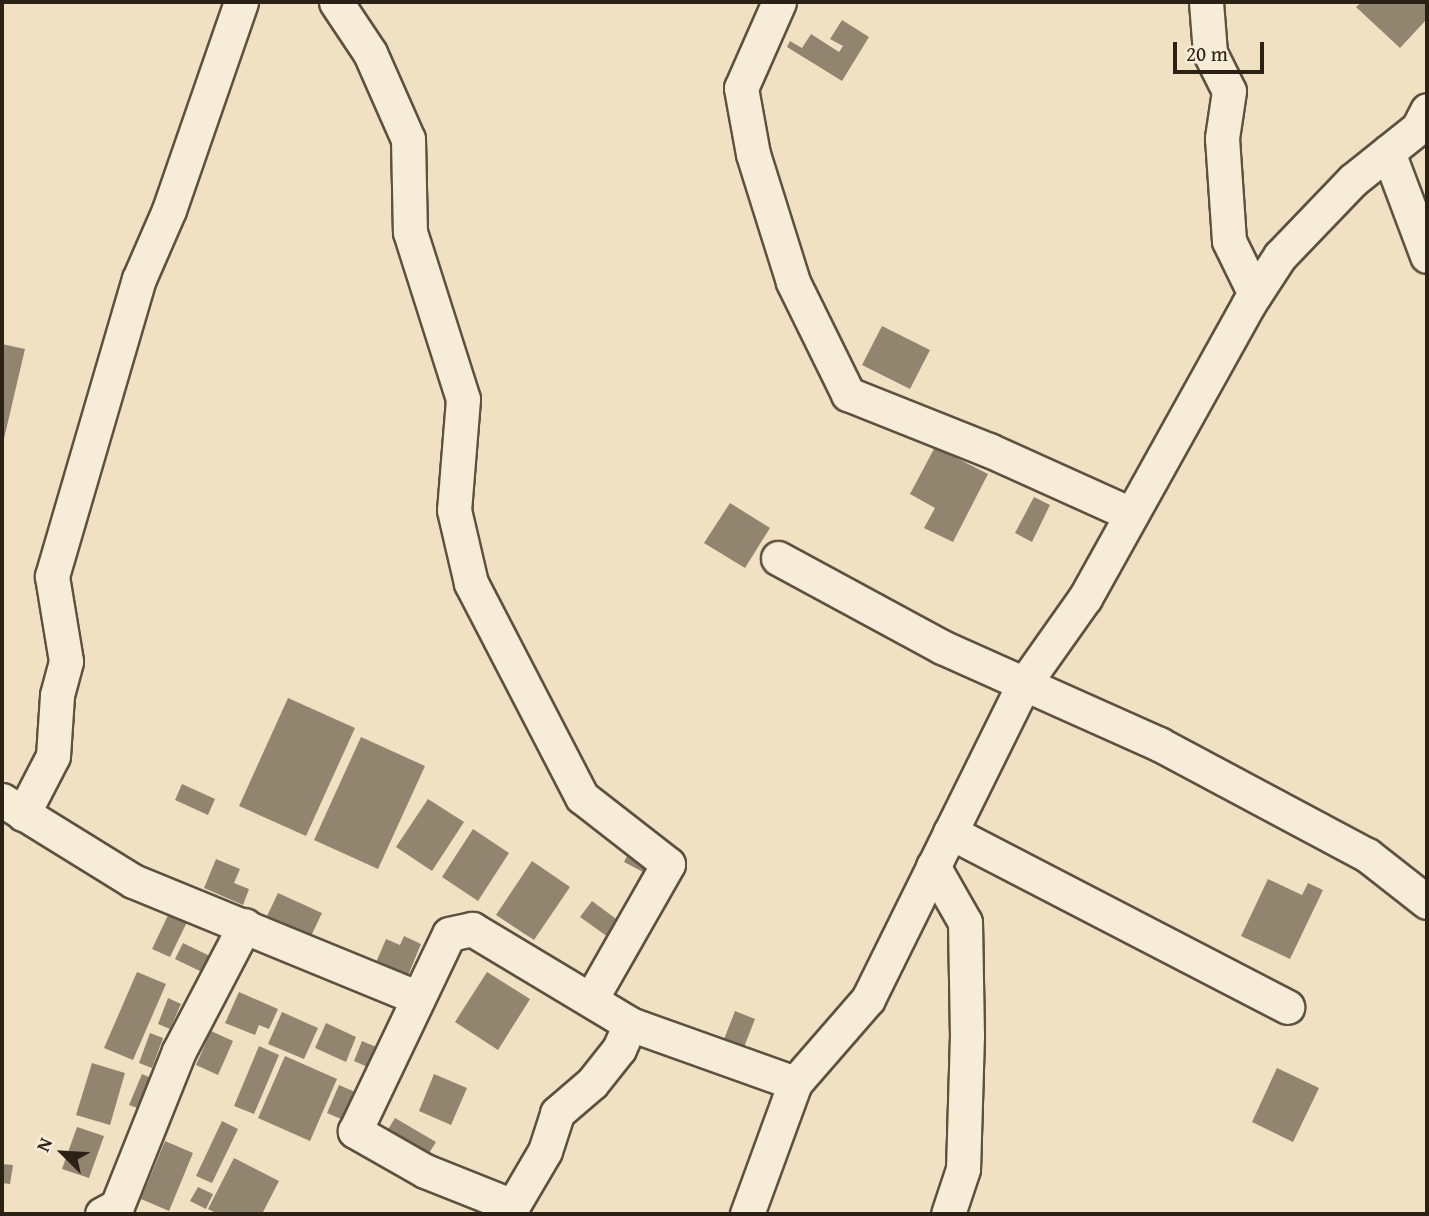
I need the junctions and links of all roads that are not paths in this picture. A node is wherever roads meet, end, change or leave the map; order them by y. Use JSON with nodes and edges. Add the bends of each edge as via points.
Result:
{"nodes":[{"id":1,"x":242,"y":2,"type":"edge"},
{"id":2,"x":336,"y":2,"type":"edge"},
{"id":3,"x":779,"y":2,"type":"edge"},
{"id":4,"x":1206,"y":2,"type":"edge"},
{"id":5,"x":1427,"y":110,"type":"edge"},
{"id":6,"x":1388,"y":152,"type":"junction"},
{"id":7,"x":1427,"y":256,"type":"edge"},
{"id":8,"x":1255,"y":294,"type":"junction"},
{"id":9,"x":1131,"y":514,"type":"junction"},
{"id":10,"x":778,"y":558,"type":"dead end"},
{"id":11,"x":1024,"y":684,"type":"junction"},
{"id":12,"x":12,"y":807,"type":"edge"},
{"id":13,"x":950,"y":832,"type":"junction"},
{"id":14,"x":933,"y":866,"type":"junction"},
{"id":15,"x":1427,"y":902,"type":"edge"},
{"id":16,"x":245,"y":925,"type":"junction"},
{"id":17,"x":418,"y":998,"type":"junction"},
{"id":18,"x":591,"y":999,"type":"junction"},
{"id":19,"x":1287,"y":1007,"type":"dead end"},
{"id":20,"x":630,"y":1024,"type":"junction"},
{"id":21,"x":795,"y":1083,"type":"junction"},
{"id":22,"x":510,"y":1210,"type":"edge"},
{"id":23,"x":103,"y":1214,"type":"edge"},
{"id":24,"x":747,"y":1214,"type":"edge"},
{"id":25,"x":948,"y":1214,"type":"edge"}],
"edges":[{"from":1,"to":12,"type":"street","via":[[169,210],[138,279],[52,576],[66,660],[57,695],[53,756]]},
{"from":2,"to":18,"type":"street","via":[[370,52],[408,139],[410,232],[463,399],[454,510],[471,583],[582,797],[668,864]]},
{"from":3,"to":9,"type":"street","via":[[740,88],[753,154],[793,282],[848,394]]},
{"from":4,"to":8,"type":"street","via":[[1210,53],[1229,91],[1222,138],[1229,241]]},
{"from":5,"to":6,"type":"street","via":[[1418,128]]},
{"from":6,"to":7,"type":"street"},
{"from":6,"to":8,"type":"street","via":[[1353,180],[1280,256]]},
{"from":8,"to":9,"type":"street"},
{"from":9,"to":11,"type":"street","via":[[1085,597]]},
{"from":10,"to":11,"type":"street","via":[[942,647]]},
{"from":11,"to":13,"type":"street"},
{"from":11,"to":15,"type":"street","via":[[1159,744],[1367,855]]},
{"from":12,"to":16,"type":"street","via":[[133,881]]},
{"from":13,"to":14,"type":"street"},
{"from":13,"to":19,"type":"street"},
{"from":14,"to":21,"type":"street","via":[[868,999]]},
{"from":14,"to":25,"type":"street","via":[[965,922],[963,1170]]},
{"from":16,"to":17,"type":"street"},
{"from":16,"to":23,"type":"street","via":[[179,1051],[117,1206]]},
{"from":17,"to":18,"type":"street","via":[[449,934],[472,929]]},
{"from":17,"to":22,"type":"street","via":[[355,1131],[425,1171]]},
{"from":18,"to":20,"type":"street"},
{"from":20,"to":21,"type":"street"},
{"from":20,"to":22,"type":"street","via":[[619,1049],[592,1083],[557,1113],[545,1151]]},
{"from":21,"to":24,"type":"street"}]}
